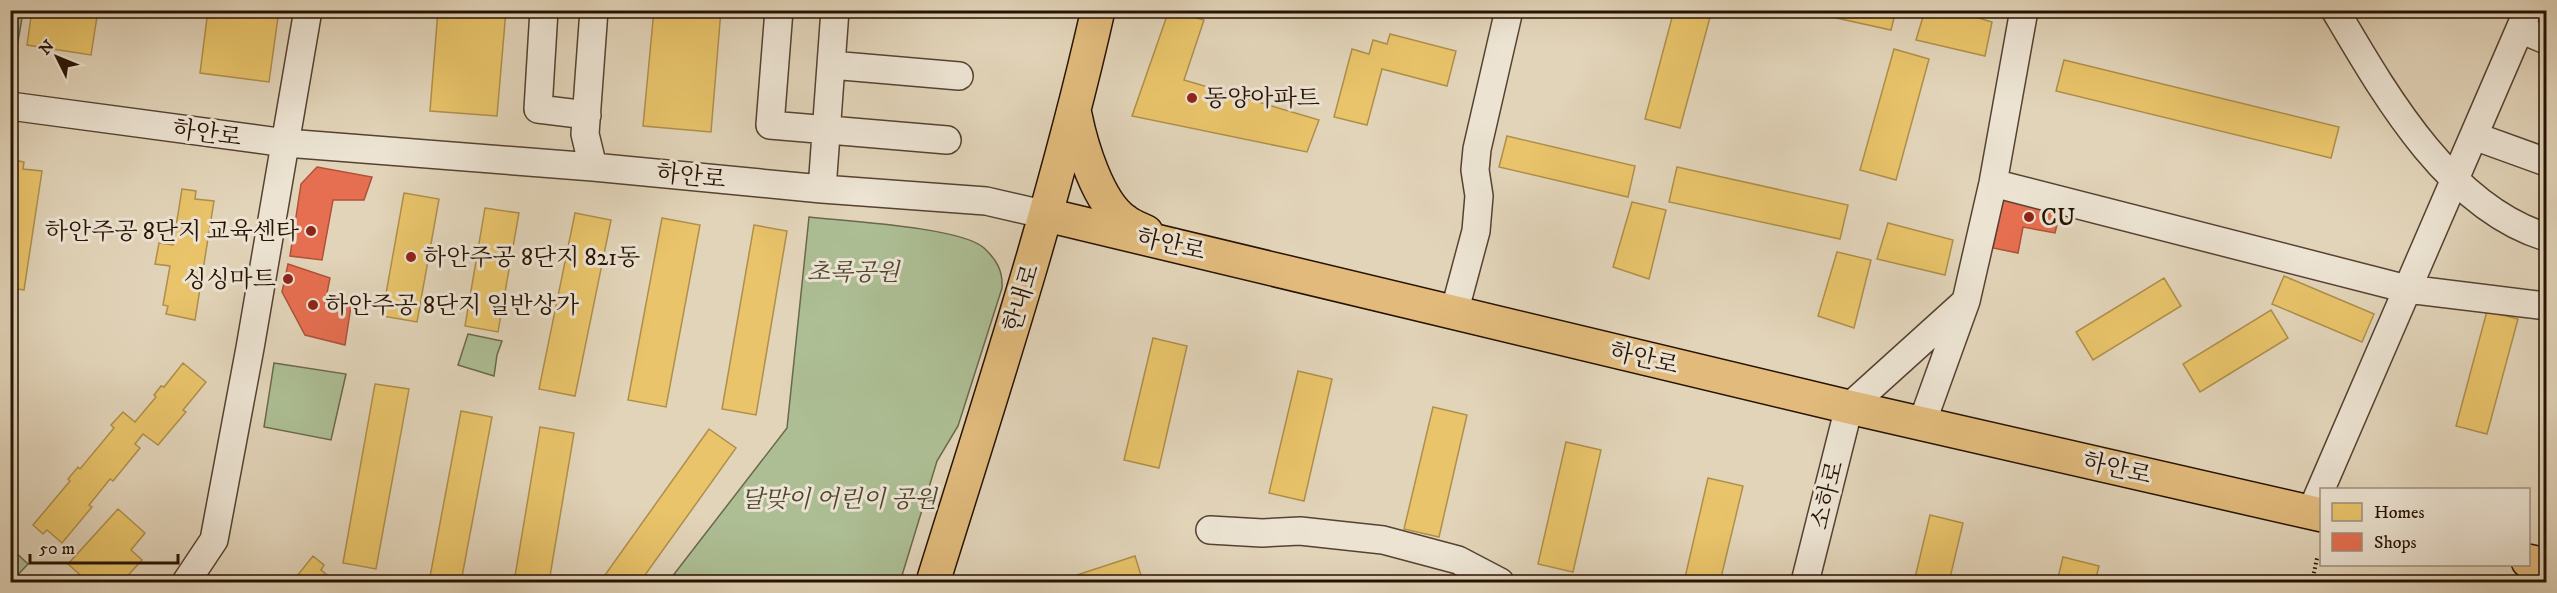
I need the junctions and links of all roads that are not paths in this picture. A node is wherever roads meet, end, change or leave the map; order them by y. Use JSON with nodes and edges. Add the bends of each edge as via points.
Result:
{"nodes":[{"id":1,"x":308,"y":10,"type":"edge"},
{"id":2,"x":544,"y":10,"type":"edge"},
{"id":3,"x":594,"y":10,"type":"edge"},
{"id":4,"x":779,"y":10,"type":"edge"},
{"id":5,"x":1098,"y":10,"type":"edge"},
{"id":6,"x":1509,"y":10,"type":"edge"},
{"id":7,"x":2024,"y":10,"type":"edge"},
{"id":8,"x":2335,"y":10,"type":"edge"},
{"id":9,"x":832,"y":11,"type":"edge"},
{"id":10,"x":2524,"y":20,"type":"edge"},
{"id":11,"x":2547,"y":40,"type":"edge"},
{"id":12,"x":831,"y":65,"type":"junction"},
{"id":13,"x":958,"y":76,"type":"dead end"},
{"id":14,"x":10,"y":106,"type":"edge"},
{"id":15,"x":1074,"y":114,"type":"junction"},
{"id":16,"x":587,"y":115,"type":"junction"},
{"id":17,"x":826,"y":130,"type":"junction"},
{"id":18,"x":2474,"y":136,"type":"junction"},
{"id":19,"x":947,"y":140,"type":"dead end"},
{"id":20,"x":286,"y":143,"type":"junction"},
{"id":21,"x":2547,"y":162,"type":"edge"},
{"id":22,"x":593,"y":167,"type":"junction"},
{"id":23,"x":2455,"y":178,"type":"junction"},
{"id":24,"x":1993,"y":183,"type":"junction"},
{"id":25,"x":822,"y":189,"type":"junction"},
{"id":26,"x":1047,"y":215,"type":"junction"},
{"id":27,"x":2547,"y":237,"type":"edge"},
{"id":28,"x":1170,"y":243,"type":"junction"},
{"id":29,"x":2407,"y":289,"type":"junction"},
{"id":30,"x":1966,"y":301,"type":"junction"},
{"id":31,"x":2547,"y":306,"type":"edge"},
{"id":32,"x":1454,"y":313,"type":"junction"},
{"id":33,"x":1849,"y":407,"type":"junction"},
{"id":34,"x":1922,"y":423,"type":"junction"},
{"id":35,"x":2326,"y":488,"type":"edge"},
{"id":36,"x":2316,"y":513,"type":"edge"},
{"id":37,"x":1210,"y":530,"type":"dead end"},
{"id":38,"x":2530,"y":561,"type":"edge"},
{"id":39,"x":2547,"y":565,"type":"edge"},
{"id":40,"x":186,"y":582,"type":"edge"},
{"id":41,"x":933,"y":582,"type":"edge"},
{"id":42,"x":1500,"y":582,"type":"edge"},
{"id":43,"x":1805,"y":582,"type":"edge"}],
"edges":[{"from":1,"to":20,"type":"street"},
{"from":2,"to":16,"type":"street","via":[[538,109]]},
{"from":3,"to":16,"type":"street"},
{"from":4,"to":17,"type":"street","via":[[770,125]]},
{"from":5,"to":15,"type":"main road","name":"한내로"},
{"from":6,"to":32,"type":"street","via":[[1477,149],[1476,231]]},
{"from":7,"to":24,"type":"street"},
{"from":8,"to":23,"type":"street","via":[[2384,92]]},
{"from":9,"to":12,"type":"street"},
{"from":10,"to":11,"type":"street"},
{"from":10,"to":18,"type":"street","name":"하안로"},
{"from":12,"to":13,"type":"street"},
{"from":12,"to":17,"type":"street"},
{"from":14,"to":20,"type":"street","name":"하안로"},
{"from":15,"to":26,"type":"main road","name":"한내로"},
{"from":15,"to":28,"type":"main road","via":[[1086,157],[1110,205],[1124,221]]},
{"from":16,"to":22,"type":"street","via":[[585,134]]},
{"from":17,"to":19,"type":"street"},
{"from":17,"to":25,"type":"street"},
{"from":18,"to":21,"type":"street"},
{"from":18,"to":23,"type":"street","name":"하안로"},
{"from":20,"to":22,"type":"street","name":"하안로"},
{"from":20,"to":40,"type":"street","via":[[214,540]]},
{"from":22,"to":25,"type":"street","name":"하안로"},
{"from":23,"to":27,"type":"street","via":[[2486,208]]},
{"from":23,"to":29,"type":"street","name":"하안로"},
{"from":24,"to":29,"type":"street"},
{"from":24,"to":30,"type":"street"},
{"from":25,"to":26,"type":"street","name":"하안로","via":[[986,201]]},
{"from":26,"to":28,"type":"main road","name":"하안로"},
{"from":26,"to":41,"type":"main road","name":"한내로"},
{"from":28,"to":32,"type":"main road","name":"하안로"},
{"from":29,"to":31,"type":"street"},
{"from":29,"to":35,"type":"street","name":"하안로"},
{"from":30,"to":33,"type":"street"},
{"from":30,"to":34,"type":"street"},
{"from":32,"to":33,"type":"main road","name":"하안로"},
{"from":33,"to":34,"type":"main road","name":"하안로"},
{"from":33,"to":43,"type":"street","name":"소하로"},
{"from":34,"to":36,"type":"main road","name":"하안로"},
{"from":37,"to":42,"type":"street","via":[[1300,531],[1383,540],[1458,560]]},
{"from":38,"to":39,"type":"main road"}]}
